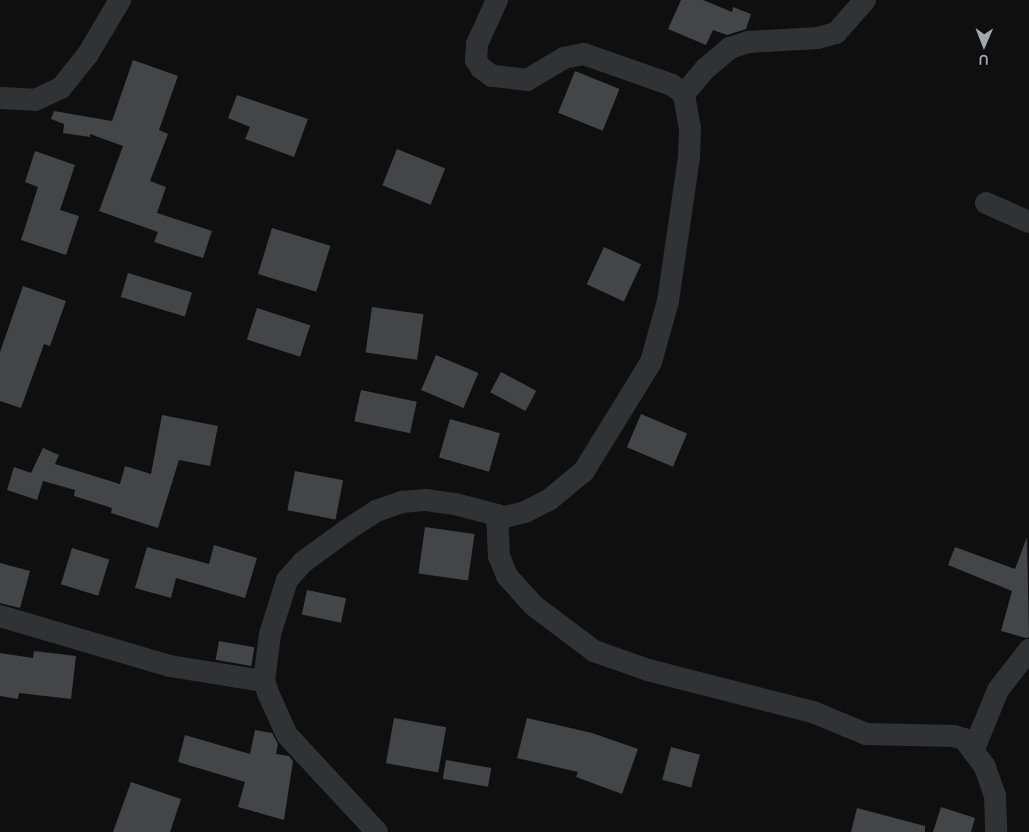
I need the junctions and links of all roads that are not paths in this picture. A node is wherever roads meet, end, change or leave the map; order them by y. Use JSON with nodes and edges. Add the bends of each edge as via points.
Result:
{"nodes":[{"id":1,"x":120,"y":0,"type":"edge"},
{"id":2,"x":497,"y":0,"type":"edge"},
{"id":3,"x":866,"y":0,"type":"edge"},
{"id":4,"x":684,"y":94,"type":"junction"},
{"id":5,"x":0,"y":98,"type":"edge"},
{"id":6,"x":986,"y":203,"type":"dead end"},
{"id":7,"x":1029,"y":222,"type":"edge"},
{"id":8,"x":497,"y":515,"type":"junction"},
{"id":9,"x":0,"y":616,"type":"edge"},
{"id":10,"x":1029,"y":650,"type":"edge"},
{"id":11,"x":264,"y":681,"type":"junction"},
{"id":12,"x":973,"y":751,"type":"junction"},
{"id":13,"x":377,"y":832,"type":"edge"},
{"id":14,"x":996,"y":832,"type":"edge"}],
"edges":[{"from":1,"to":5,"type":"street","via":[[88,54],[61,88],[34,100]]},
{"from":2,"to":4,"type":"street","via":[[477,44],[476,60],[492,76],[527,80],[564,58],[584,54],[672,85]]},
{"from":3,"to":4,"type":"street","via":[[836,33],[818,38],[748,42],[730,48],[704,69]]},
{"from":4,"to":8,"type":"street","via":[[690,130],[689,156],[668,301],[651,362],[584,471],[549,500],[525,512],[505,517]]},
{"from":6,"to":7,"type":"street"},
{"from":8,"to":11,"type":"street","via":[[445,502],[402,502],[376,511],[303,562],[287,580],[277,606]]},
{"from":8,"to":12,"type":"street","via":[[499,556],[506,576],[533,606],[594,651],[648,670],[813,712],[866,734],[954,736],[964,739]]},
{"from":9,"to":11,"type":"street","via":[[170,666]]},
{"from":10,"to":12,"type":"street","via":[[998,690]]},
{"from":11,"to":13,"type":"street","via":[[288,735]]},
{"from":12,"to":14,"type":"street","via":[[985,767],[995,796]]}]}
